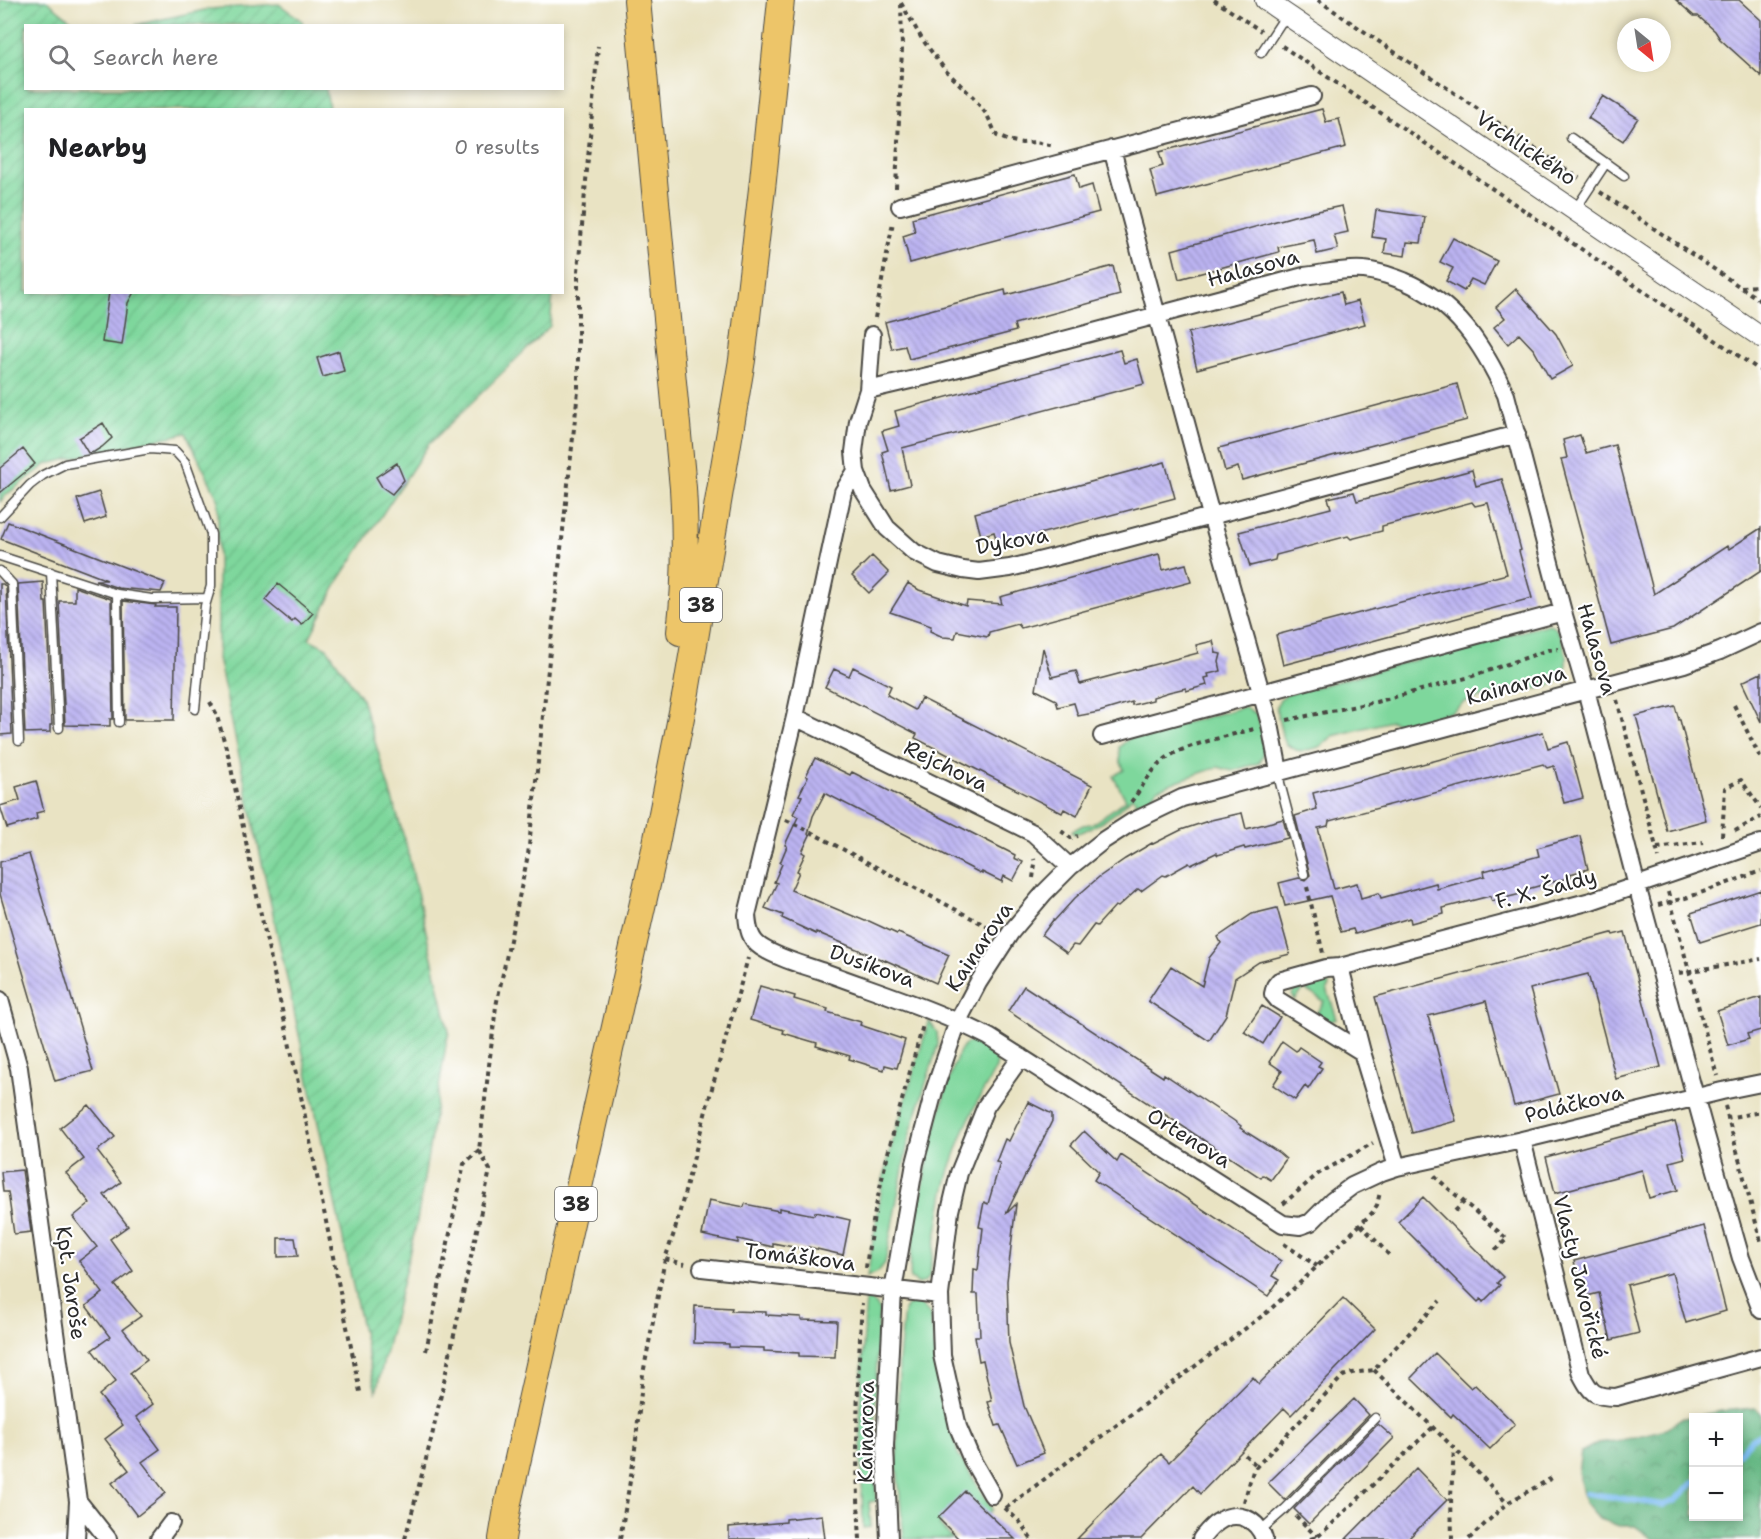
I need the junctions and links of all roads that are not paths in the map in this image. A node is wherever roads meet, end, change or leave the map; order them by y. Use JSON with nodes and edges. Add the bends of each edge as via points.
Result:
{"nodes":[{"id":1,"x":637,"y":0,"type":"edge"},
{"id":2,"x":781,"y":0,"type":"edge"},
{"id":3,"x":1265,"y":0,"type":"edge"},
{"id":4,"x":1286,"y":15,"type":"junction"},
{"id":5,"x":1261,"y":53,"type":"dead end"},
{"id":6,"x":1312,"y":96,"type":"dead end"},
{"id":7,"x":1571,"y":138,"type":"dead end"},
{"id":8,"x":1113,"y":150,"type":"junction"},
{"id":9,"x":1606,"y":162,"type":"junction"},
{"id":10,"x":1624,"y":176,"type":"dead end"},
{"id":11,"x":897,"y":208,"type":"road end"},
{"id":12,"x":1575,"y":210,"type":"junction"},
{"id":13,"x":1158,"y":315,"type":"junction"},
{"id":14,"x":872,"y":335,"type":"road end"},
{"id":15,"x":1761,"y":337,"type":"edge"},
{"id":16,"x":868,"y":390,"type":"junction"},
{"id":17,"x":1517,"y":434,"type":"junction"},
{"id":18,"x":856,"y":471,"type":"junction"},
{"id":19,"x":1211,"y":515,"type":"junction"},
{"id":20,"x":0,"y":517,"type":"edge"},
{"id":21,"x":0,"y":556,"type":"edge"},
{"id":22,"x":0,"y":571,"type":"edge"},
{"id":23,"x":51,"y":572,"type":"junction"},
{"id":24,"x":117,"y":594,"type":"junction"},
{"id":25,"x":207,"y":598,"type":"junction"},
{"id":26,"x":1563,"y":612,"type":"junction"},
{"id":27,"x":1761,"y":632,"type":"edge"},
{"id":28,"x":1586,"y":690,"type":"junction"},
{"id":29,"x":1260,"y":692,"type":"junction"},
{"id":30,"x":195,"y":709,"type":"dead end"},
{"id":31,"x":795,"y":717,"type":"junction"},
{"id":32,"x":119,"y":722,"type":"dead end"},
{"id":33,"x":59,"y":728,"type":"dead end"},
{"id":34,"x":1102,"y":735,"type":"dead end"},
{"id":35,"x":19,"y":741,"type":"dead end"},
{"id":36,"x":1279,"y":771,"type":"junction"},
{"id":37,"x":1761,"y":843,"type":"edge"},
{"id":38,"x":655,"y":849,"type":"junction"},
{"id":39,"x":1070,"y":867,"type":"junction"},
{"id":40,"x":1304,"y":874,"type":"road end"},
{"id":41,"x":1637,"y":886,"type":"junction"},
{"id":42,"x":1333,"y":967,"type":"junction"},
{"id":43,"x":0,"y":1000,"type":"edge"},
{"id":44,"x":958,"y":1021,"type":"junction"},
{"id":45,"x":5,"y":1034,"type":"edge"},
{"id":46,"x":1362,"y":1052,"type":"junction"},
{"id":47,"x":1021,"y":1057,"type":"junction"},
{"id":48,"x":1761,"y":1083,"type":"edge"},
{"id":49,"x":1695,"y":1098,"type":"junction"},
{"id":50,"x":1522,"y":1140,"type":"junction"},
{"id":51,"x":1397,"y":1167,"type":"junction"},
{"id":52,"x":702,"y":1268,"type":"dead end"},
{"id":53,"x":893,"y":1290,"type":"junction"},
{"id":54,"x":940,"y":1295,"type":"junction"},
{"id":55,"x":1761,"y":1310,"type":"edge"},
{"id":56,"x":1761,"y":1357,"type":"edge"},
{"id":57,"x":1375,"y":1418,"type":"dead end"},
{"id":58,"x":992,"y":1495,"type":"dead end"},
{"id":59,"x":78,"y":1501,"type":"junction"},
{"id":60,"x":171,"y":1523,"type":"dead end"},
{"id":61,"x":1263,"y":1534,"type":"edge"},
{"id":62,"x":501,"y":1537,"type":"edge"},
{"id":63,"x":76,"y":1539,"type":"edge"},
{"id":64,"x":108,"y":1539,"type":"edge"},
{"id":65,"x":159,"y":1539,"type":"edge"},
{"id":66,"x":889,"y":1539,"type":"edge"},
{"id":67,"x":1201,"y":1539,"type":"edge"}],
"edges":[{"from":1,"to":38,"type":"main road","via":[[686,544],[683,606]]},
{"from":2,"to":38,"type":"main road","number":"38","via":[[742,360],[686,692]]},
{"from":3,"to":4,"type":"street","name":"Vrchlického"},
{"from":4,"to":5,"type":"lane"},
{"from":4,"to":12,"type":"street","name":"Vrchlického"},
{"from":6,"to":8,"type":"street"},
{"from":7,"to":9,"type":"lane"},
{"from":8,"to":11,"type":"street"},
{"from":8,"to":13,"type":"street"},
{"from":9,"to":10,"type":"lane"},
{"from":9,"to":12,"type":"lane"},
{"from":12,"to":15,"type":"street","name":"Vrchlického"},
{"from":13,"to":16,"type":"street","name":"Halasova"},
{"from":13,"to":17,"type":"street","name":"Halasova","via":[[1304,276],[1363,270],[1389,276],[1427,292],[1467,327],[1494,368]]},
{"from":13,"to":19,"type":"street"},
{"from":14,"to":16,"type":"street","name":"Dykova"},
{"from":16,"to":18,"type":"street","name":"Dykova","via":[[858,421]]},
{"from":17,"to":19,"type":"street","name":"Dykova"},
{"from":17,"to":26,"type":"street","name":"Halasova"},
{"from":18,"to":19,"type":"street","name":"Dykova","via":[[878,515],[900,541],[926,559],[952,569],[979,572],[1010,568]]},
{"from":18,"to":31,"type":"street","via":[[843,492]]},
{"from":19,"to":29,"type":"street"},
{"from":20,"to":25,"type":"lane","via":[[30,485],[65,464],[150,449],[175,450],[185,462],[211,534],[211,586]]},
{"from":21,"to":23,"type":"lane"},
{"from":22,"to":35,"type":"lane","via":[[12,584]]},
{"from":23,"to":24,"type":"lane"},
{"from":23,"to":33,"type":"lane"},
{"from":24,"to":25,"type":"lane","via":[[152,599]]},
{"from":24,"to":32,"type":"lane"},
{"from":25,"to":30,"type":"lane"},
{"from":26,"to":28,"type":"street","name":"Halasova"},
{"from":26,"to":29,"type":"street"},
{"from":27,"to":28,"type":"street","name":"Kainarova","via":[[1684,664]]},
{"from":28,"to":36,"type":"street","name":"Kainarova"},
{"from":28,"to":41,"type":"street","name":"Halasova"},
{"from":29,"to":34,"type":"street"},
{"from":29,"to":36,"type":"street"},
{"from":31,"to":39,"type":"street","name":"Rejchova","via":[[1033,834]]},
{"from":31,"to":44,"type":"street","name":"Dusíkova","via":[[747,915],[753,940],[771,952]]},
{"from":36,"to":39,"type":"street","name":"Kainarova","via":[[1171,803],[1132,822]]},
{"from":36,"to":40,"type":"lane"},
{"from":37,"to":41,"type":"street","name":"F. X. Šaldy"},
{"from":38,"to":62,"type":"main road","number":"38"},
{"from":39,"to":44,"type":"street","name":"Kainarova","via":[[1011,932]]},
{"from":41,"to":42,"type":"street","name":"F. X. Šaldy"},
{"from":41,"to":49,"type":"street","name":"Halasova"},
{"from":42,"to":46,"type":"street"},
{"from":42,"to":46,"type":"street","name":"F. X. Šaldy","via":[[1279,981],[1274,994]]},
{"from":43,"to":45,"type":"street","name":"Kpt. Jaroše"},
{"from":44,"to":47,"type":"street","name":"Ortenova"},
{"from":44,"to":53,"type":"street","name":"Kainarova","via":[[915,1163]]},
{"from":45,"to":59,"type":"street","name":"Kpt. Jaroše","via":[[19,1068]]},
{"from":46,"to":51,"type":"street"},
{"from":47,"to":51,"type":"street","name":"Ortenova","via":[[1283,1224],[1300,1226],[1311,1222],[1352,1186]]},
{"from":47,"to":54,"type":"street","via":[[986,1106],[959,1173],[950,1211]]},
{"from":48,"to":49,"type":"street","name":"Poláčkova"},
{"from":49,"to":50,"type":"street","name":"Poláčkova"},
{"from":49,"to":55,"type":"street","name":"Halasova","via":[[1741,1258]]},
{"from":50,"to":51,"type":"street","name":"Poláčkova"},
{"from":50,"to":56,"type":"street","name":"Vlasty Javořické","via":[[1581,1374],[1590,1389],[1601,1397],[1616,1397]]},
{"from":52,"to":53,"type":"street","name":"Tomáškova"},
{"from":53,"to":54,"type":"street"},
{"from":53,"to":66,"type":"street","name":"Kainarova","via":[[885,1446]]},
{"from":54,"to":58,"type":"street","via":[[942,1355],[958,1426]]},
{"from":57,"to":61,"type":"lane"},
{"from":59,"to":63,"type":"street","name":"Kpt. Jaroše"},
{"from":59,"to":64,"type":"street"},
{"from":60,"to":65,"type":"street"},
{"from":61,"to":67,"type":"street","via":[[1256,1524],[1240,1516],[1217,1522]]}]}
